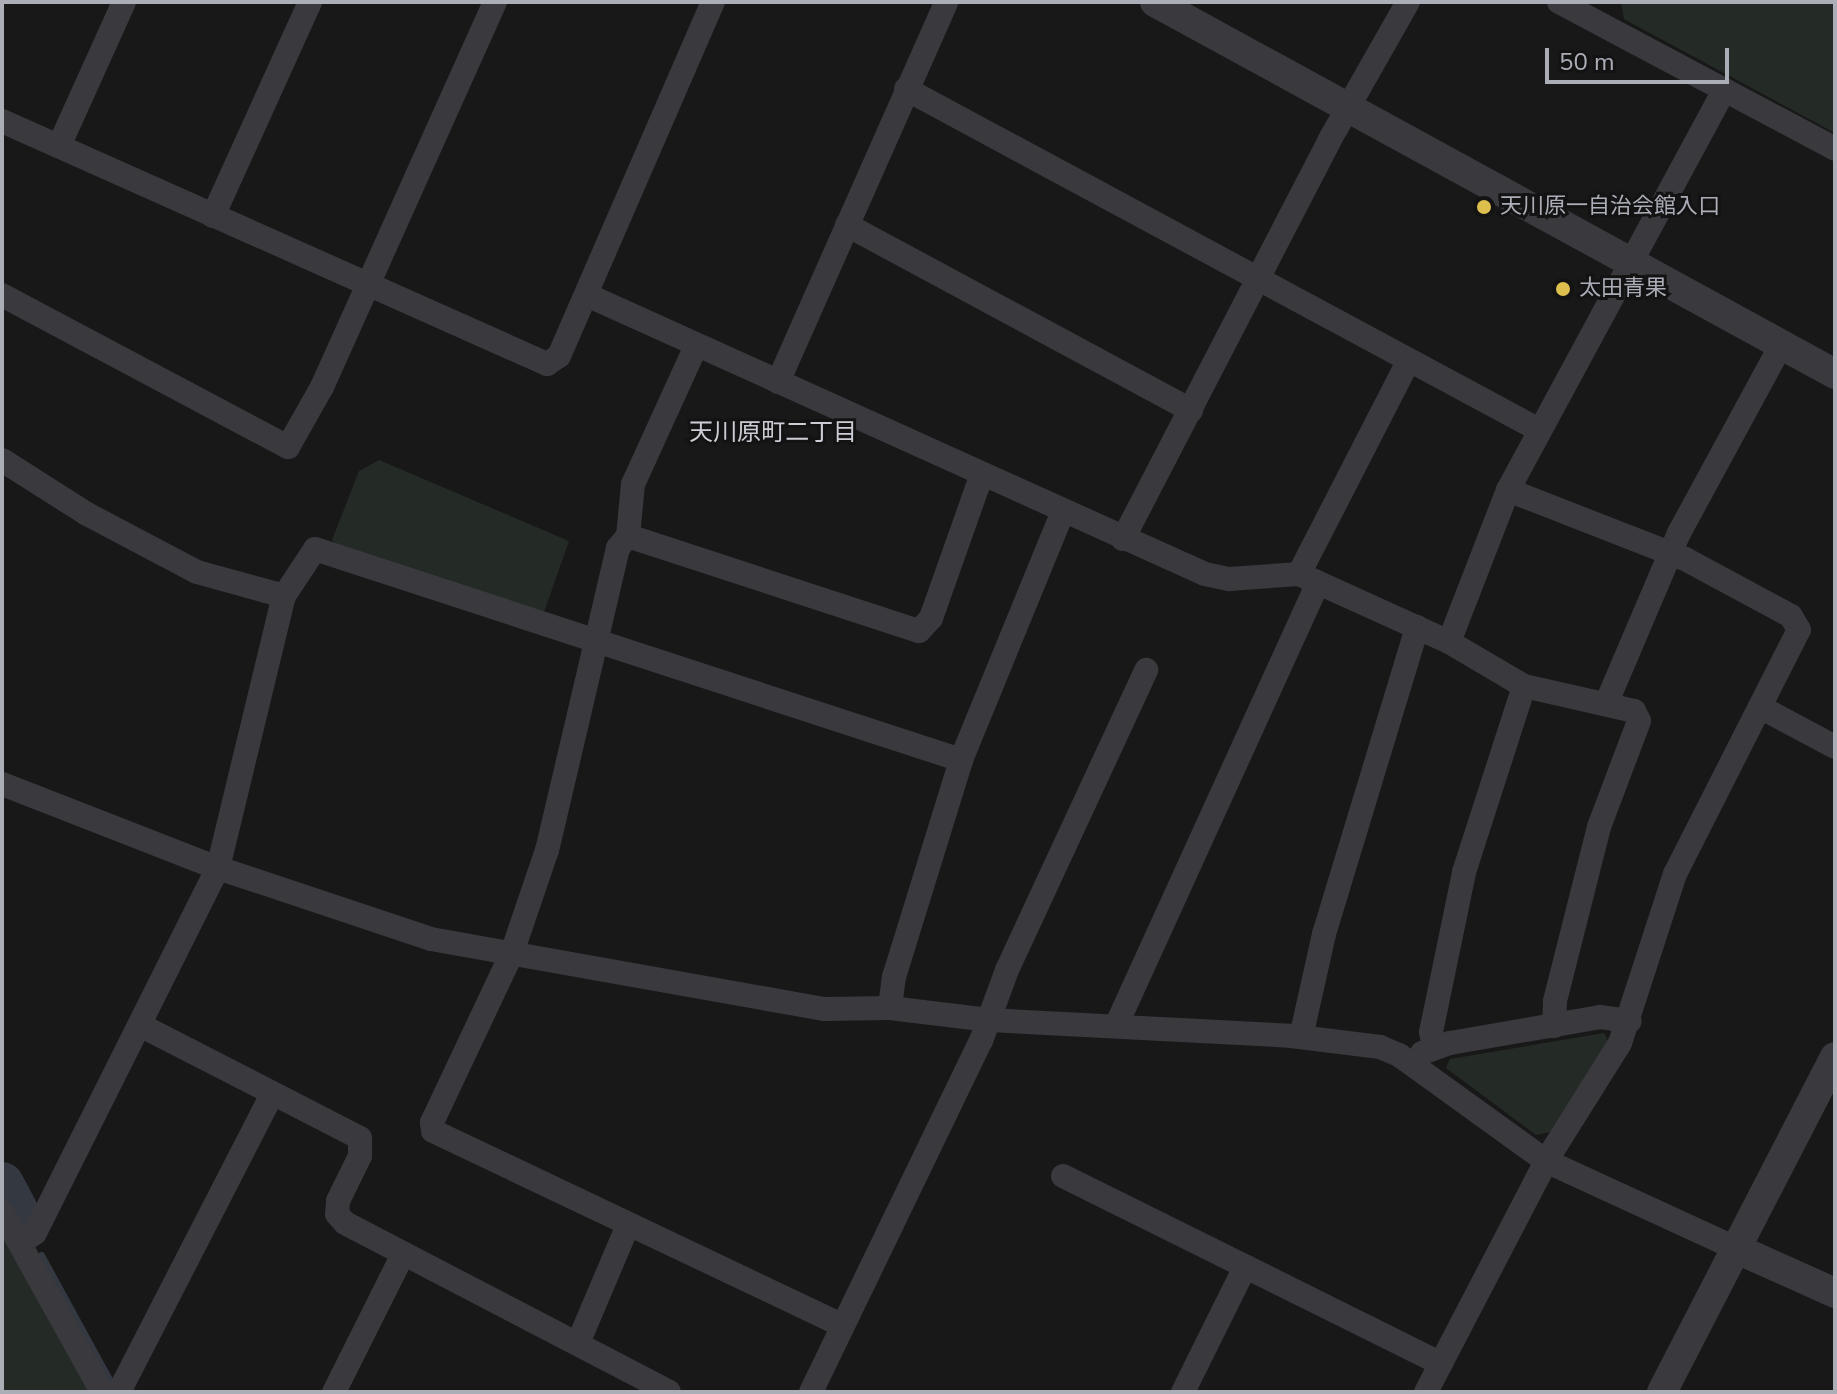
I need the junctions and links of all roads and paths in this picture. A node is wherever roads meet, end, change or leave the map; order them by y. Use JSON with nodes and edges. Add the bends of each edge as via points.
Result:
{"nodes":[{"id":1,"x":124,"y":2,"type":"edge"},
{"id":2,"x":310,"y":2,"type":"edge"},
{"id":3,"x":495,"y":2,"type":"edge"},
{"id":4,"x":713,"y":2,"type":"edge"},
{"id":5,"x":946,"y":2,"type":"edge"},
{"id":6,"x":1155,"y":2,"type":"edge"},
{"id":7,"x":1408,"y":2,"type":"edge"},
{"id":8,"x":1559,"y":2,"type":"edge"},
{"id":9,"x":1603,"y":12,"type":"edge"},
{"id":10,"x":906,"y":89,"type":"junction"},
{"id":11,"x":1724,"y":90,"type":"junction"},
{"id":12,"x":1346,"y":110,"type":"junction"},
{"id":13,"x":2,"y":121,"type":"edge"},
{"id":14,"x":59,"y":146,"type":"junction"},
{"id":15,"x":1835,"y":149,"type":"edge"},
{"id":16,"x":213,"y":216,"type":"junction"},
{"id":17,"x":847,"y":225,"type":"junction"},
{"id":18,"x":1633,"y":264,"type":"junction"},
{"id":19,"x":1261,"y":280,"type":"junction"},
{"id":20,"x":367,"y":286,"type":"junction"},
{"id":21,"x":2,"y":295,"type":"edge"},
{"id":22,"x":587,"y":295,"type":"junction"},
{"id":23,"x":1781,"y":345,"type":"junction"},
{"id":24,"x":696,"y":346,"type":"junction"},
{"id":25,"x":1408,"y":362,"type":"junction"},
{"id":26,"x":1835,"y":374,"type":"edge"},
{"id":27,"x":778,"y":382,"type":"junction"},
{"id":28,"x":1191,"y":410,"type":"junction"},
{"id":29,"x":1539,"y":430,"type":"junction"},
{"id":30,"x":2,"y":460,"type":"edge"},
{"id":31,"x":982,"y":474,"type":"junction"},
{"id":32,"x":1508,"y":490,"type":"junction"},
{"id":33,"x":1063,"y":511,"type":"junction"},
{"id":34,"x":628,"y":536,"type":"junction"},
{"id":35,"x":1123,"y":539,"type":"junction"},
{"id":36,"x":1670,"y":552,"type":"junction"},
{"id":37,"x":1308,"y":579,"type":"junction"},
{"id":38,"x":284,"y":596,"type":"junction"},
{"id":39,"x":1417,"y":627,"type":"junction"},
{"id":40,"x":596,"y":642,"type":"junction"},
{"id":41,"x":1449,"y":642,"type":"junction"},
{"id":42,"x":1146,"y":670,"type":"dead end"},
{"id":43,"x":1524,"y":686,"type":"junction"},
{"id":44,"x":1606,"y":704,"type":"junction"},
{"id":45,"x":1760,"y":707,"type":"junction"},
{"id":46,"x":1835,"y":747,"type":"edge"},
{"id":47,"x":961,"y":760,"type":"junction"},
{"id":48,"x":2,"y":784,"type":"edge"},
{"id":49,"x":218,"y":868,"type":"junction"},
{"id":50,"x":512,"y":953,"type":"junction"},
{"id":51,"x":890,"y":1008,"type":"junction"},
{"id":52,"x":989,"y":1020,"type":"junction"},
{"id":53,"x":1630,"y":1021,"type":"junction"},
{"id":54,"x":140,"y":1025,"type":"junction"},
{"id":55,"x":1116,"y":1026,"type":"junction"},
{"id":56,"x":1554,"y":1026,"type":"junction"},
{"id":57,"x":1301,"y":1037,"type":"junction"},
{"id":58,"x":1434,"y":1046,"type":"junction"},
{"id":59,"x":1835,"y":1057,"type":"edge"},
{"id":60,"x":1412,"y":1064,"type":"junction"},
{"id":61,"x":272,"y":1094,"type":"junction"},
{"id":62,"x":1546,"y":1161,"type":"junction"},
{"id":63,"x":1063,"y":1176,"type":"dead end"},
{"id":64,"x":2,"y":1212,"type":"edge"},
{"id":65,"x":628,"y":1225,"type":"junction"},
{"id":66,"x":20,"y":1243,"type":"junction"},
{"id":67,"x":1737,"y":1249,"type":"junction"},
{"id":68,"x":402,"y":1256,"type":"junction"},
{"id":69,"x":1245,"y":1267,"type":"junction"},
{"id":70,"x":1835,"y":1293,"type":"edge"},
{"id":71,"x":842,"y":1325,"type":"junction"},
{"id":72,"x":578,"y":1343,"type":"junction"},
{"id":73,"x":1441,"y":1364,"type":"junction"},
{"id":74,"x":102,"y":1392,"type":"edge"},
{"id":75,"x":119,"y":1392,"type":"edge"},
{"id":76,"x":334,"y":1392,"type":"edge"},
{"id":77,"x":669,"y":1392,"type":"edge"},
{"id":78,"x":811,"y":1392,"type":"edge"},
{"id":79,"x":1183,"y":1392,"type":"edge"},
{"id":80,"x":1426,"y":1392,"type":"edge"},
{"id":81,"x":1662,"y":1392,"type":"edge"}],
"edges":[{"from":1,"to":14,"type":"street"},
{"from":2,"to":16,"type":"street"},
{"from":3,"to":20,"type":"street"},
{"from":4,"to":22,"type":"street"},
{"from":5,"to":10,"type":"street"},
{"from":6,"to":12,"type":"street"},
{"from":7,"to":12,"type":"street"},
{"from":8,"to":9,"type":"street"},
{"from":9,"to":11,"type":"street"},
{"from":10,"to":17,"type":"street"},
{"from":10,"to":19,"type":"street"},
{"from":11,"to":15,"type":"street"},
{"from":11,"to":18,"type":"street"},
{"from":12,"to":18,"type":"street"},
{"from":12,"to":19,"type":"street"},
{"from":13,"to":14,"type":"street"},
{"from":14,"to":16,"type":"street"},
{"from":16,"to":20,"type":"street"},
{"from":17,"to":27,"type":"street"},
{"from":17,"to":28,"type":"street"},
{"from":18,"to":23,"type":"street"},
{"from":18,"to":29,"type":"street"},
{"from":19,"to":25,"type":"street"},
{"from":19,"to":28,"type":"street"},
{"from":20,"to":21,"type":"street","via":[[322,387],[288,447]]},
{"from":20,"to":22,"type":"street","via":[[547,364],[559,356]]},
{"from":22,"to":24,"type":"street"},
{"from":23,"to":26,"type":"street"},
{"from":23,"to":36,"type":"street"},
{"from":24,"to":27,"type":"street"},
{"from":24,"to":34,"type":"street","via":[[633,484]]},
{"from":25,"to":29,"type":"street"},
{"from":25,"to":37,"type":"street"},
{"from":27,"to":31,"type":"street"},
{"from":28,"to":35,"type":"street"},
{"from":29,"to":32,"type":"street"},
{"from":30,"to":38,"type":"street","via":[[87,514],[197,572]]},
{"from":31,"to":33,"type":"street"},
{"from":31,"to":34,"type":"street","via":[[931,618],[919,631]]},
{"from":32,"to":36,"type":"street"},
{"from":32,"to":41,"type":"street"},
{"from":33,"to":35,"type":"street"},
{"from":33,"to":47,"type":"street"},
{"from":34,"to":40,"type":"street","via":[[618,548]]},
{"from":35,"to":37,"type":"street","via":[[1218,579]]},
{"from":36,"to":44,"type":"street"},
{"from":36,"to":45,"type":"street","via":[[1798,622],[1796,638]]},
{"from":37,"to":39,"type":"street"},
{"from":37,"to":55,"type":"street"},
{"from":38,"to":40,"type":"street","via":[[315,549]]},
{"from":38,"to":49,"type":"street"},
{"from":39,"to":41,"type":"street"},
{"from":39,"to":57,"type":"street","via":[[1324,934]]},
{"from":40,"to":47,"type":"street"},
{"from":40,"to":50,"type":"street","via":[[547,850]]},
{"from":41,"to":43,"type":"street"},
{"from":42,"to":52,"type":"street","via":[[1007,970]]},
{"from":43,"to":44,"type":"street"},
{"from":43,"to":58,"type":"street","via":[[1464,872],[1431,1032]]},
{"from":44,"to":56,"type":"street","via":[[1634,711],[1639,721],[1599,827],[1555,1001]]},
{"from":45,"to":46,"type":"street"},
{"from":45,"to":53,"type":"street","via":[[1675,874]]},
{"from":47,"to":51,"type":"street","via":[[894,977]]},
{"from":48,"to":49,"type":"street"},
{"from":49,"to":50,"type":"street","via":[[407,934]]},
{"from":49,"to":54,"type":"street"},
{"from":50,"to":51,"type":"street","via":[[824,1009]]},
{"from":50,"to":65,"type":"street","via":[[432,1122],[433,1131]]},
{"from":51,"to":52,"type":"street"},
{"from":52,"to":55,"type":"street"},
{"from":52,"to":71,"type":"street"},
{"from":53,"to":56,"type":"street","via":[[1600,1017]]},
{"from":53,"to":62,"type":"street"},
{"from":54,"to":61,"type":"street"},
{"from":54,"to":66,"type":"street","via":[[35,1233]]},
{"from":55,"to":57,"type":"street"},
{"from":56,"to":58,"type":"street"},
{"from":57,"to":60,"type":"street","via":[[1380,1047]]},
{"from":58,"to":60,"type":"street"},
{"from":59,"to":67,"type":"street"},
{"from":60,"to":62,"type":"street"},
{"from":61,"to":68,"type":"street","via":[[360,1138],[363,1145],[337,1214]]},
{"from":61,"to":75,"type":"street"},
{"from":62,"to":67,"type":"street"},
{"from":62,"to":73,"type":"street"},
{"from":63,"to":69,"type":"street"},
{"from":64,"to":66,"type":"street"},
{"from":65,"to":71,"type":"street"},
{"from":65,"to":72,"type":"street"},
{"from":66,"to":74,"type":"street"},
{"from":67,"to":70,"type":"street"},
{"from":67,"to":81,"type":"street"},
{"from":68,"to":72,"type":"street"},
{"from":68,"to":76,"type":"street"},
{"from":69,"to":73,"type":"street"},
{"from":69,"to":79,"type":"street"},
{"from":71,"to":78,"type":"street"},
{"from":72,"to":77,"type":"street"},
{"from":73,"to":80,"type":"street"}]}
